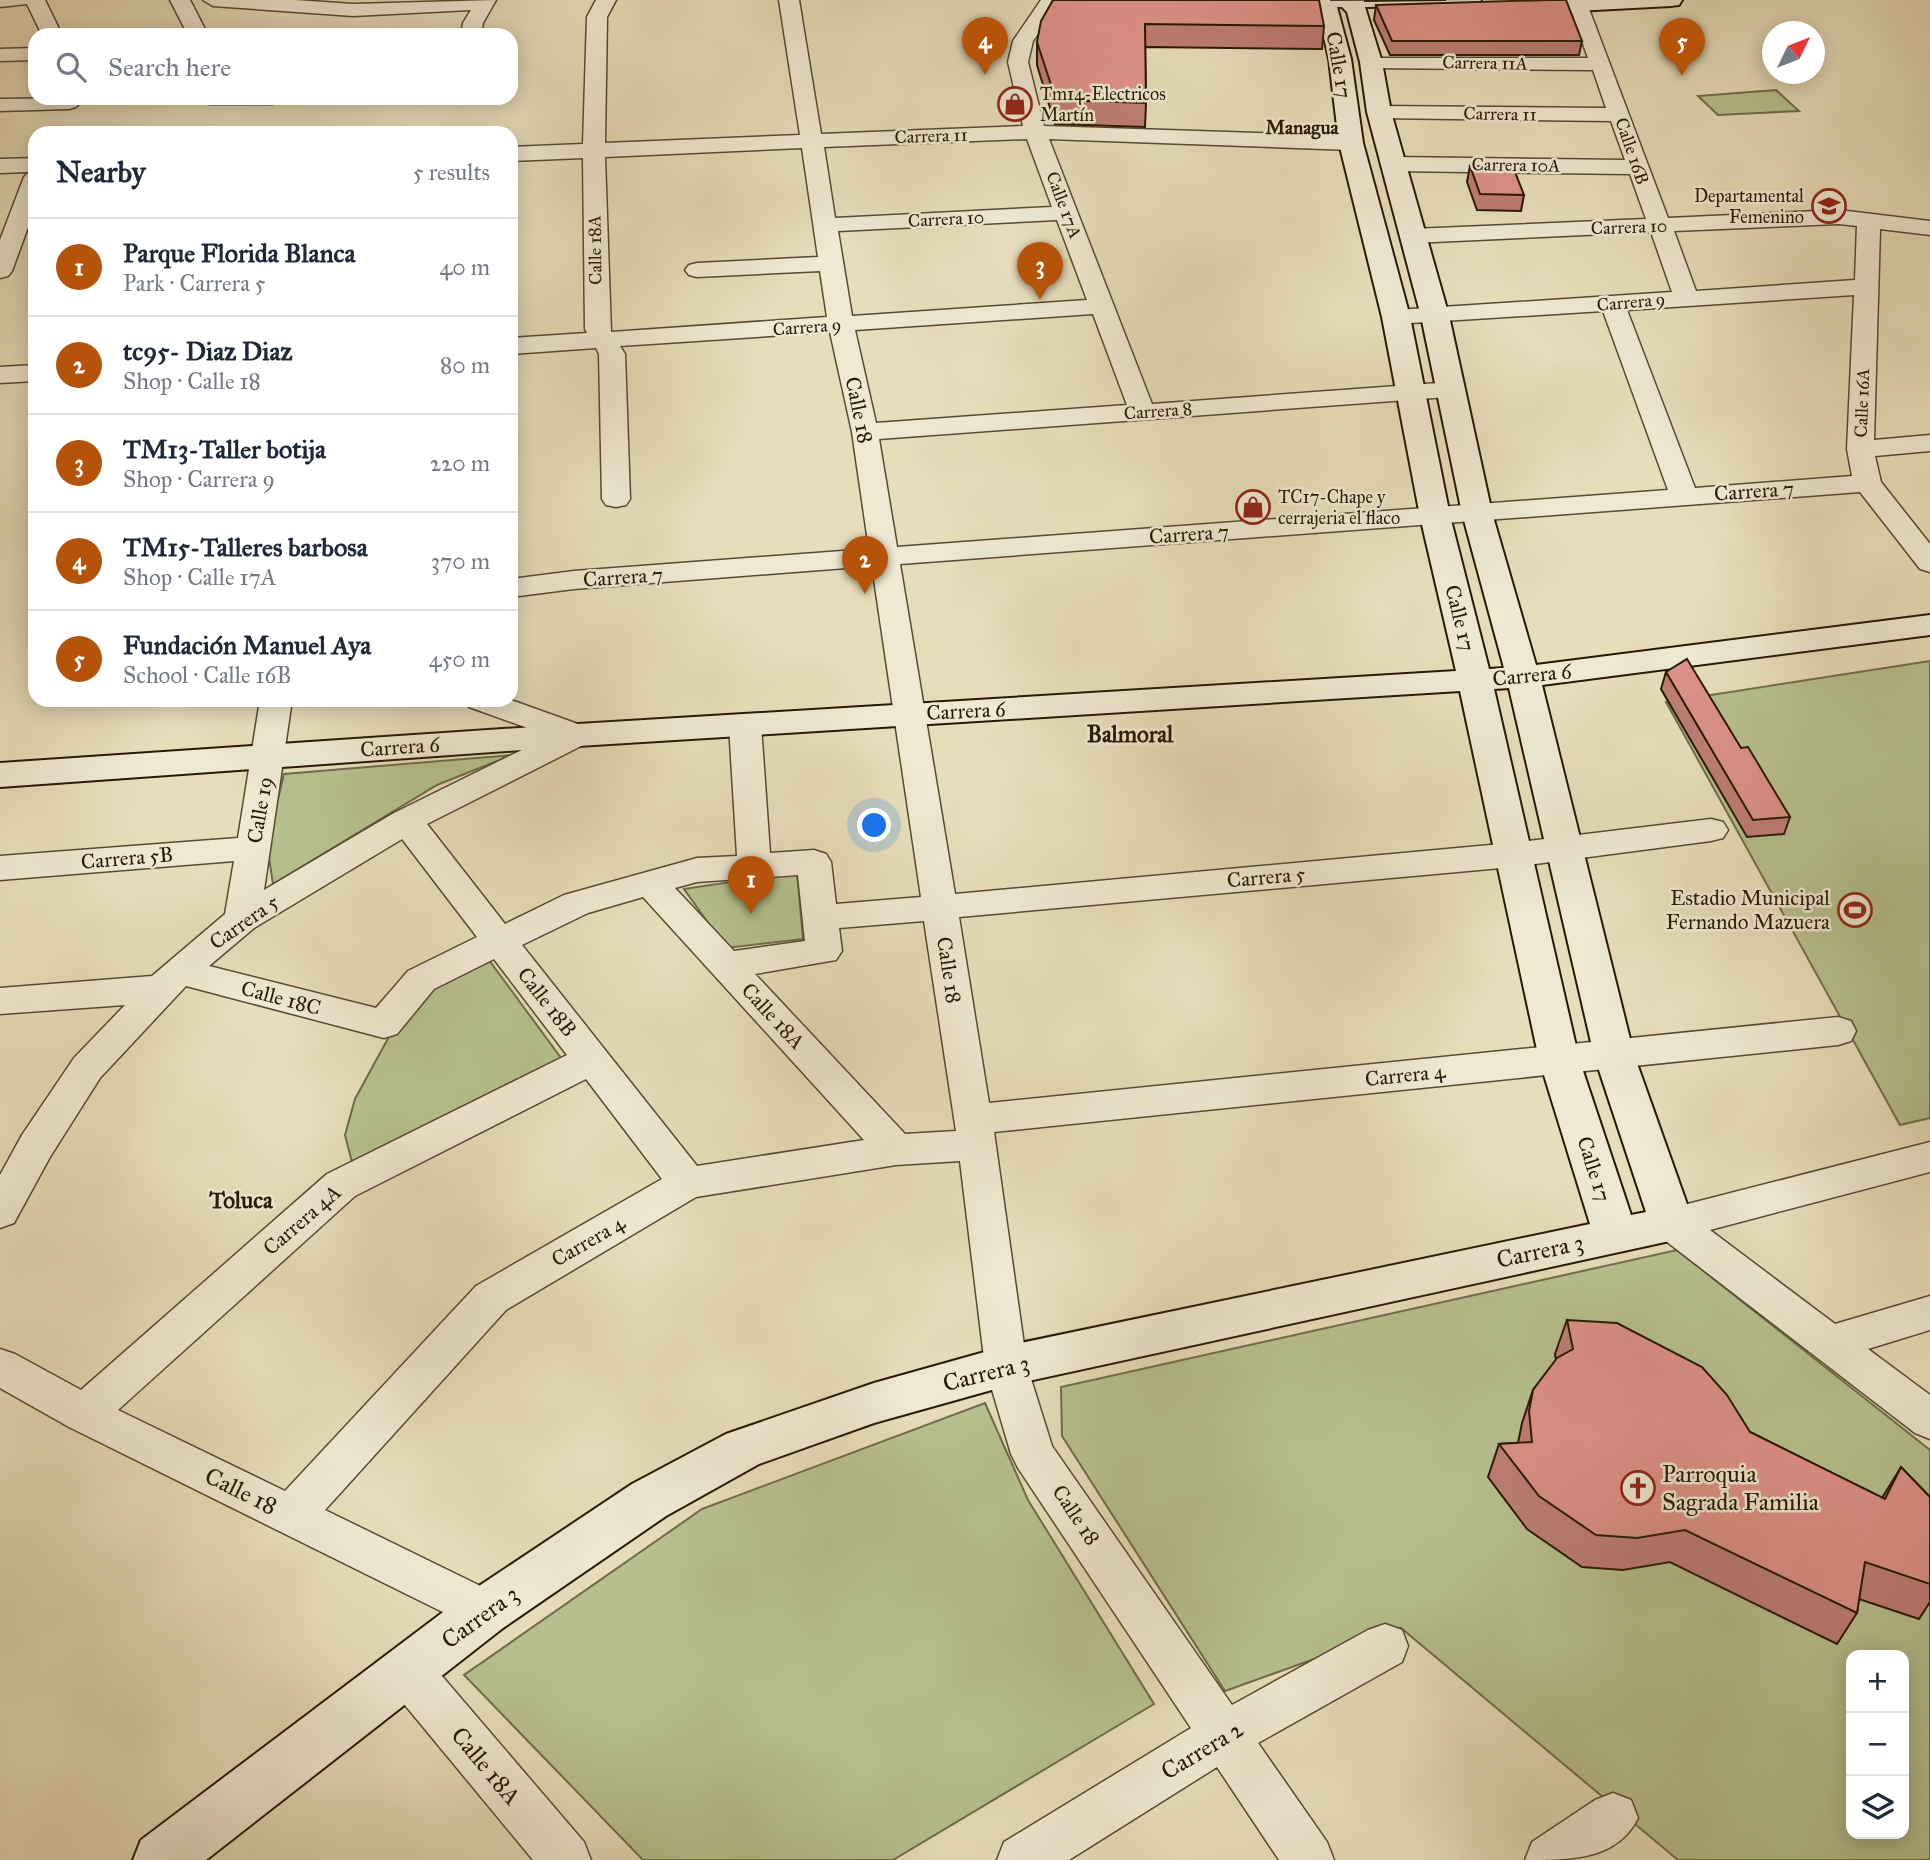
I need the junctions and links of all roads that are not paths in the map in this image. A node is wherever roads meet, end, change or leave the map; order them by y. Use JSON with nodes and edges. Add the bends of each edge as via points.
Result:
{"nodes":[{"id":1,"x":21,"y":0,"type":"edge"},
{"id":2,"x":35,"y":0,"type":"edge"},
{"id":3,"x":180,"y":0,"type":"edge"},
{"id":4,"x":213,"y":0,"type":"edge"},
{"id":5,"x":606,"y":0,"type":"edge"},
{"id":6,"x":789,"y":0,"type":"edge"},
{"id":7,"x":1051,"y":0,"type":"edge"},
{"id":8,"x":1459,"y":0,"type":"edge"},
{"id":9,"x":1671,"y":0,"type":"edge"},
{"id":10,"x":0,"y":1,"type":"edge"},
{"id":11,"x":485,"y":1,"type":"edge"},
{"id":12,"x":1327,"y":5,"type":"edge"},
{"id":13,"x":1579,"y":5,"type":"junction"},
{"id":14,"x":1487,"y":6,"type":"edge"},
{"id":15,"x":353,"y":10,"type":"junction"},
{"id":16,"x":49,"y":28,"type":"edge"},
{"id":17,"x":194,"y":28,"type":"edge"},
{"id":18,"x":347,"y":28,"type":"edge"},
{"id":19,"x":472,"y":28,"type":"edge"},
{"id":20,"x":28,"y":54,"type":"edge"},
{"id":21,"x":0,"y":55,"type":"edge"},
{"id":22,"x":1371,"y":62,"type":"junction"},
{"id":23,"x":1598,"y":64,"type":"junction"},
{"id":24,"x":28,"y":103,"type":"edge"},
{"id":25,"x":0,"y":105,"type":"edge"},
{"id":26,"x":68,"y":105,"type":"edge"},
{"id":27,"x":1379,"y":112,"type":"junction"},
{"id":28,"x":1620,"y":115,"type":"junction"},
{"id":29,"x":59,"y":123,"type":"dead end"},
{"id":30,"x":1035,"y":132,"type":"junction"},
{"id":31,"x":812,"y":141,"type":"junction"},
{"id":32,"x":1351,"y":144,"type":"junction"},
{"id":33,"x":594,"y":152,"type":"junction"},
{"id":34,"x":518,"y":154,"type":"edge"},
{"id":35,"x":1394,"y":164,"type":"junction"},
{"id":36,"x":28,"y":165,"type":"edge"},
{"id":37,"x":0,"y":166,"type":"edge"},
{"id":38,"x":1638,"y":167,"type":"junction"},
{"id":39,"x":28,"y":193,"type":"edge"},
{"id":40,"x":1068,"y":213,"type":"junction"},
{"id":41,"x":1869,"y":222,"type":"junction"},
{"id":42,"x":825,"y":225,"type":"junction"},
{"id":43,"x":1658,"y":226,"type":"junction"},
{"id":44,"x":1930,"y":229,"type":"edge"},
{"id":45,"x":1412,"y":236,"type":"junction"},
{"id":46,"x":6,"y":242,"type":"edge"},
{"id":47,"x":831,"y":262,"type":"junction"},
{"id":48,"x":697,"y":270,"type":"dead end"},
{"id":49,"x":0,"y":271,"type":"edge"},
{"id":50,"x":1866,"y":287,"type":"junction"},
{"id":51,"x":1686,"y":297,"type":"junction"},
{"id":52,"x":1613,"y":304,"type":"junction"},
{"id":53,"x":1103,"y":306,"type":"junction"},
{"id":54,"x":1435,"y":316,"type":"junction"},
{"id":55,"x":1396,"y":317,"type":"junction"},
{"id":56,"x":841,"y":325,"type":"junction"},
{"id":57,"x":604,"y":341,"type":"junction"},
{"id":58,"x":518,"y":346,"type":"edge"},
{"id":59,"x":28,"y":373,"type":"edge"},
{"id":60,"x":0,"y":375,"type":"edge"},
{"id":61,"x":1452,"y":390,"type":"junction"},
{"id":62,"x":1409,"y":393,"type":"junction"},
{"id":63,"x":1143,"y":412,"type":"junction"},
{"id":64,"x":865,"y":432,"type":"junction"},
{"id":65,"x":1930,"y":443,"type":"edge"},
{"id":66,"x":1860,"y":449,"type":"junction"},
{"id":67,"x":1867,"y":483,"type":"junction"},
{"id":68,"x":1684,"y":496,"type":"junction"},
{"id":69,"x":617,"y":499,"type":"dead end"},
{"id":70,"x":1477,"y":513,"type":"junction"},
{"id":71,"x":1435,"y":516,"type":"junction"},
{"id":72,"x":884,"y":557,"type":"junction"},
{"id":73,"x":1930,"y":562,"type":"edge"},
{"id":74,"x":518,"y":587,"type":"edge"},
{"id":75,"x":1930,"y":625,"type":"edge"},
{"id":76,"x":1523,"y":677,"type":"junction"},
{"id":77,"x":1475,"y":681,"type":"junction"},
{"id":78,"x":275,"y":707,"type":"edge"},
{"id":79,"x":500,"y":707,"type":"edge"},
{"id":80,"x":909,"y":715,"type":"junction"},
{"id":81,"x":745,"y":724,"type":"junction"},
{"id":82,"x":578,"y":735,"type":"junction"},
{"id":83,"x":269,"y":755,"type":"junction"},
{"id":84,"x":0,"y":775,"type":"edge"},
{"id":85,"x":406,"y":821,"type":"junction"},
{"id":86,"x":1711,"y":830,"type":"dead end"},
{"id":87,"x":254,"y":848,"type":"junction"},
{"id":88,"x":1563,"y":849,"type":"junction"},
{"id":89,"x":1512,"y":855,"type":"junction"},
{"id":90,"x":754,"y":865,"type":"junction"},
{"id":91,"x":0,"y":868,"type":"edge"},
{"id":92,"x":650,"y":883,"type":"junction"},
{"id":93,"x":939,"y":907,"type":"junction"},
{"id":94,"x":820,"y":918,"type":"junction"},
{"id":95,"x":242,"y":919,"type":"junction"},
{"id":96,"x":499,"y":940,"type":"junction"},
{"id":97,"x":727,"y":965,"type":"junction"},
{"id":98,"x":169,"y":980,"type":"junction"},
{"id":99,"x":0,"y":1002,"type":"edge"},
{"id":100,"x":1838,"y":1031,"type":"dead end"},
{"id":101,"x":1614,"y":1055,"type":"junction"},
{"id":102,"x":592,"y":1059,"type":"junction"},
{"id":103,"x":1559,"y":1059,"type":"junction"},
{"id":104,"x":975,"y":1132,"type":"junction"},
{"id":105,"x":897,"y":1150,"type":"junction"},
{"id":106,"x":1930,"y":1157,"type":"edge"},
{"id":107,"x":688,"y":1183,"type":"junction"},
{"id":108,"x":0,"y":1212,"type":"edge"},
{"id":109,"x":1672,"y":1224,"type":"junction"},
{"id":110,"x":1615,"y":1234,"type":"junction"},
{"id":111,"x":1930,"y":1313,"type":"edge"},
{"id":112,"x":1830,"y":1343,"type":"junction"},
{"id":113,"x":1006,"y":1366,"type":"junction"},
{"id":114,"x":0,"y":1367,"type":"edge"},
{"id":115,"x":84,"y":1414,"type":"junction"},
{"id":116,"x":1930,"y":1420,"type":"edge"},
{"id":117,"x":291,"y":1516,"type":"junction"},
{"id":118,"x":485,"y":1611,"type":"junction"},
{"id":119,"x":1385,"y":1646,"type":"dead end"},
{"id":120,"x":407,"y":1671,"type":"junction"},
{"id":121,"x":1225,"y":1735,"type":"junction"},
{"id":122,"x":1613,"y":1818,"type":"dead end"},
{"id":123,"x":549,"y":1854,"type":"edge"},
{"id":124,"x":161,"y":1860,"type":"edge"},
{"id":125,"x":1021,"y":1860,"type":"edge"},
{"id":126,"x":1309,"y":1860,"type":"edge"},
{"id":127,"x":1550,"y":1860,"type":"edge"}],
"edges":[{"from":1,"to":10,"type":"street"},
{"from":2,"to":16,"type":"street"},
{"from":3,"to":17,"type":"street"},
{"from":4,"to":15,"type":"street"},
{"from":5,"to":33,"type":"street","name":"Calle 18A","via":[[597,17]]},
{"from":6,"to":31,"type":"street","name":"Calle 18"},
{"from":7,"to":30,"type":"street","name":"Calle 17A","via":[[1023,41],[1018,62]]},
{"from":8,"to":12,"type":"street"},
{"from":8,"to":14,"type":"street"},
{"from":9,"to":13,"type":"street"},
{"from":11,"to":15,"type":"street"},
{"from":11,"to":19,"type":"street"},
{"from":12,"to":14,"type":"street"},
{"from":12,"to":22,"type":"street","name":"Calle 17"},
{"from":12,"to":32,"type":"street","name":"Calle 17","via":[[1340,58]]},
{"from":13,"to":14,"type":"street"},
{"from":13,"to":23,"type":"street","name":"Calle 16B"},
{"from":15,"to":18,"type":"street"},
{"from":20,"to":21,"type":"street"},
{"from":22,"to":23,"type":"street","name":"Carrera 11A"},
{"from":22,"to":27,"type":"street","name":"Calle 17"},
{"from":23,"to":28,"type":"street","name":"Calle 16B"},
{"from":24,"to":25,"type":"street"},
{"from":26,"to":29,"type":"street"},
{"from":27,"to":28,"type":"street","name":"Carrera 11"},
{"from":27,"to":35,"type":"street","name":"Calle 17"},
{"from":28,"to":38,"type":"street","name":"Calle 16B"},
{"from":30,"to":31,"type":"street","name":"Carrera 11"},
{"from":30,"to":32,"type":"street","name":"Carrera 11"},
{"from":30,"to":40,"type":"street","name":"Calle 17A"},
{"from":31,"to":33,"type":"street","name":"Carrera 11"},
{"from":31,"to":42,"type":"street","name":"Calle 18"},
{"from":32,"to":55,"type":"street","name":"Calle 17"},
{"from":33,"to":34,"type":"street","name":"Carrera 11"},
{"from":33,"to":57,"type":"street","name":"Calle 18A","via":[[597,329]]},
{"from":35,"to":38,"type":"street","name":"Carrera 10A"},
{"from":35,"to":45,"type":"street","name":"Calle 17"},
{"from":36,"to":37,"type":"street"},
{"from":38,"to":43,"type":"street","name":"Calle 16B"},
{"from":39,"to":46,"type":"street"},
{"from":40,"to":42,"type":"street","name":"Carrera 10"},
{"from":40,"to":53,"type":"street","name":"Calle 17A"},
{"from":41,"to":43,"type":"street","name":"Carrera 10","via":[[1839,217]]},
{"from":41,"to":44,"type":"street","name":"Carrera 10"},
{"from":41,"to":50,"type":"street","name":"Calle 16A"},
{"from":42,"to":47,"type":"street","name":"Calle 18"},
{"from":43,"to":45,"type":"street","name":"Carrera 10"},
{"from":43,"to":51,"type":"street","name":"Calle 16B"},
{"from":45,"to":54,"type":"street","name":"Calle 17"},
{"from":46,"to":49,"type":"street"},
{"from":47,"to":48,"type":"street"},
{"from":47,"to":56,"type":"street","name":"Calle 18"},
{"from":50,"to":51,"type":"street","name":"Carrera 9"},
{"from":50,"to":66,"type":"street","name":"Calle 16A"},
{"from":51,"to":52,"type":"street","name":"Carrera 9"},
{"from":52,"to":54,"type":"street","name":"Carrera 9"},
{"from":52,"to":68,"type":"street"},
{"from":53,"to":56,"type":"street","name":"Carrera 9"},
{"from":53,"to":63,"type":"street","name":"Calle 17A"},
{"from":54,"to":55,"type":"street","name":"Carrera 9"},
{"from":54,"to":61,"type":"street","name":"Calle 17"},
{"from":55,"to":62,"type":"street","name":"Calle 17"},
{"from":56,"to":57,"type":"street","name":"Carrera 9"},
{"from":56,"to":64,"type":"street","name":"Calle 18"},
{"from":57,"to":58,"type":"street","name":"Carrera 9"},
{"from":57,"to":69,"type":"street","name":"Calle 18A","via":[[612,355]]},
{"from":59,"to":60,"type":"street"},
{"from":61,"to":62,"type":"street","name":"Carrera 8"},
{"from":61,"to":70,"type":"street","name":"Calle 17"},
{"from":62,"to":63,"type":"street","name":"Carrera 8"},
{"from":62,"to":71,"type":"street","name":"Calle 17"},
{"from":63,"to":64,"type":"street","name":"Carrera 8"},
{"from":64,"to":72,"type":"street","name":"Calle 18"},
{"from":65,"to":66,"type":"street"},
{"from":66,"to":67,"type":"street","name":"Calle 16A"},
{"from":67,"to":68,"type":"street","name":"Carrera 7"},
{"from":67,"to":73,"type":"street","name":"Calle 16A"},
{"from":68,"to":70,"type":"street","name":"Carrera 7"},
{"from":70,"to":71,"type":"street","name":"Carrera 7"},
{"from":70,"to":76,"type":"street","name":"Calle 17"},
{"from":71,"to":72,"type":"street","name":"Carrera 7"},
{"from":71,"to":77,"type":"street","name":"Calle 17"},
{"from":72,"to":74,"type":"street","name":"Carrera 7"},
{"from":72,"to":80,"type":"street","name":"Calle 18"},
{"from":75,"to":76,"type":"street","name":"Carrera 6"},
{"from":76,"to":77,"type":"street","name":"Carrera 6"},
{"from":76,"to":88,"type":"street","name":"Calle 17"},
{"from":77,"to":80,"type":"street","name":"Carrera 6"},
{"from":77,"to":89,"type":"street","name":"Calle 17"},
{"from":78,"to":83,"type":"street","name":"Calle 19"},
{"from":79,"to":82,"type":"street"},
{"from":80,"to":81,"type":"street","name":"Carrera 6"},
{"from":80,"to":93,"type":"street","name":"Calle 18"},
{"from":81,"to":82,"type":"street","name":"Carrera 6"},
{"from":81,"to":90,"type":"street"},
{"from":82,"to":83,"type":"street","name":"Carrera 6"},
{"from":82,"to":85,"type":"street","name":"Carrera 5"},
{"from":83,"to":84,"type":"street","name":"Carrera 6"},
{"from":83,"to":87,"type":"street","name":"Calle 19"},
{"from":85,"to":95,"type":"street","name":"Carrera 5"},
{"from":85,"to":96,"type":"street","name":"Calle 18B"},
{"from":86,"to":88,"type":"street","name":"Carrera 5"},
{"from":87,"to":91,"type":"street","name":"Carrera 5B"},
{"from":87,"to":95,"type":"street","name":"Calle 19"},
{"from":88,"to":89,"type":"street","name":"Carrera 5"},
{"from":88,"to":101,"type":"street","name":"Calle 17"},
{"from":89,"to":93,"type":"street","name":"Carrera 5"},
{"from":89,"to":103,"type":"street","name":"Calle 17"},
{"from":90,"to":92,"type":"street","via":[[697,870]]},
{"from":90,"to":94,"type":"street","via":[[814,862]]},
{"from":92,"to":96,"type":"street","via":[[576,904]]},
{"from":92,"to":97,"type":"street","name":"Calle 18A"},
{"from":93,"to":94,"type":"street","name":"Carrera 5"},
{"from":93,"to":104,"type":"street","name":"Calle 18"},
{"from":94,"to":97,"type":"street","via":[[824,951]]},
{"from":95,"to":98,"type":"street","name":"Carrera 5"},
{"from":96,"to":98,"type":"street","name":"Calle 18C","via":[[421,979],[384,1024]]},
{"from":96,"to":102,"type":"street","name":"Calle 18B"},
{"from":97,"to":105,"type":"street","name":"Calle 18A"},
{"from":98,"to":99,"type":"street","name":"Calle 18C"},
{"from":98,"to":108,"type":"street","name":"Carrera 5","via":[[86,1068]]},
{"from":100,"to":101,"type":"street","name":"Carrera 4"},
{"from":101,"to":103,"type":"street","name":"Carrera 4"},
{"from":101,"to":109,"type":"street","name":"Calle 17"},
{"from":102,"to":107,"type":"street","name":"Calle 18B"},
{"from":102,"to":115,"type":"street","name":"Carrera 4A","via":[[341,1185]]},
{"from":103,"to":104,"type":"street","name":"Carrera 4"},
{"from":103,"to":110,"type":"street","name":"Calle 17"},
{"from":104,"to":105,"type":"street","name":"Carrera 4"},
{"from":104,"to":113,"type":"street","name":"Calle 18"},
{"from":105,"to":107,"type":"street","name":"Carrera 4"},
{"from":106,"to":109,"type":"street","name":"Carrera 3"},
{"from":107,"to":117,"type":"street","name":"Carrera 4","via":[[491,1298]]},
{"from":109,"to":110,"type":"street","name":"Carrera 3"},
{"from":109,"to":112,"type":"street"},
{"from":110,"to":113,"type":"street","name":"Carrera 3"},
{"from":111,"to":112,"type":"street"},
{"from":112,"to":116,"type":"street"},
{"from":113,"to":118,"type":"street","name":"Carrera 3","via":[[874,1403],[743,1449],[649,1500]]},
{"from":113,"to":121,"type":"street","name":"Calle 18","via":[[1033,1454]]},
{"from":114,"to":115,"type":"street","name":"Calle 18"},
{"from":115,"to":117,"type":"street","name":"Calle 18"},
{"from":117,"to":118,"type":"street","name":"Calle 18"},
{"from":118,"to":120,"type":"street","name":"Carrera 3"},
{"from":119,"to":121,"type":"street","name":"Carrera 2"},
{"from":120,"to":123,"type":"street","name":"Calle 18A"},
{"from":120,"to":124,"type":"street","name":"Carrera 3"},
{"from":121,"to":125,"type":"street","name":"Carrera 2"},
{"from":121,"to":126,"type":"street","name":"Calle 18"},
{"from":122,"to":127,"type":"street"}]}
